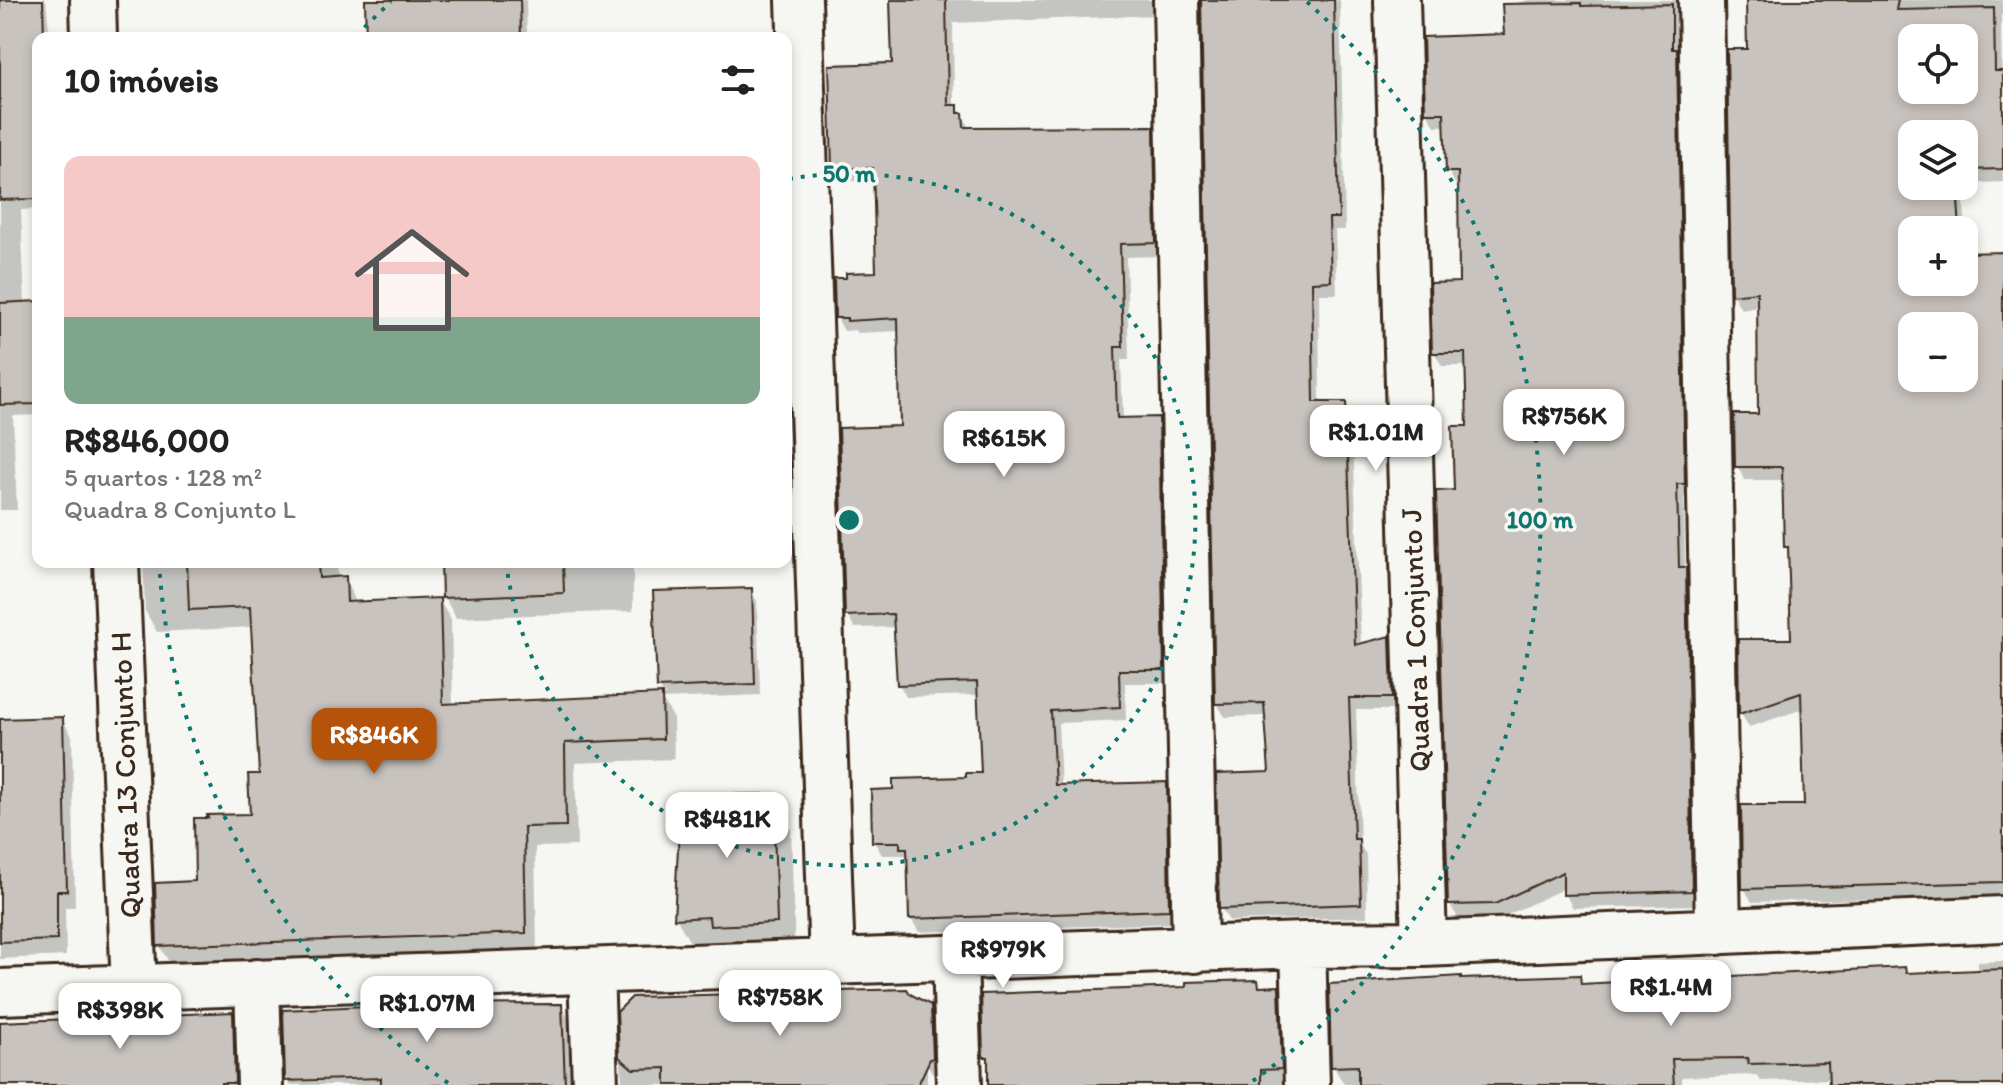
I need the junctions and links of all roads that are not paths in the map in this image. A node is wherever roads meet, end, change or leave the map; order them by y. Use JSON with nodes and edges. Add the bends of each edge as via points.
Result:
{"nodes":[{"id":1,"x":93,"y":0,"type":"edge"},
{"id":2,"x":799,"y":0,"type":"edge"},
{"id":3,"x":1176,"y":0,"type":"edge"},
{"id":4,"x":1397,"y":0,"type":"edge"},
{"id":5,"x":1701,"y":0,"type":"edge"},
{"id":6,"x":94,"y":32,"type":"edge"},
{"id":7,"x":116,"y":568,"type":"edge"},
{"id":8,"x":2003,"y":919,"type":"edge"},
{"id":9,"x":1718,"y":932,"type":"junction"},
{"id":10,"x":1424,"y":944,"type":"junction"},
{"id":11,"x":1303,"y":945,"type":"junction"},
{"id":12,"x":1195,"y":950,"type":"junction"},
{"id":13,"x":955,"y":958,"type":"junction"},
{"id":14,"x":832,"y":963,"type":"junction"},
{"id":15,"x":591,"y":971,"type":"junction"},
{"id":16,"x":257,"y":982,"type":"junction"},
{"id":17,"x":134,"y":988,"type":"junction"},
{"id":18,"x":0,"y":992,"type":"edge"},
{"id":19,"x":260,"y":1085,"type":"edge"},
{"id":20,"x":595,"y":1085,"type":"edge"},
{"id":21,"x":959,"y":1085,"type":"edge"},
{"id":22,"x":1307,"y":1085,"type":"edge"}],
"edges":[{"from":1,"to":6,"type":"street"},
{"from":2,"to":14,"type":"street"},
{"from":3,"to":12,"type":"street"},
{"from":4,"to":10,"type":"street","name":"Quadra 1 Conjunto J"},
{"from":5,"to":9,"type":"street"},
{"from":7,"to":17,"type":"street","name":"Quadra 13 Conjunto H"},
{"from":8,"to":9,"type":"street"},
{"from":9,"to":10,"type":"street"},
{"from":10,"to":11,"type":"street"},
{"from":11,"to":12,"type":"street"},
{"from":11,"to":22,"type":"street"},
{"from":12,"to":13,"type":"street"},
{"from":13,"to":14,"type":"street"},
{"from":13,"to":21,"type":"street"},
{"from":14,"to":15,"type":"street"},
{"from":15,"to":16,"type":"street"},
{"from":15,"to":20,"type":"street"},
{"from":16,"to":17,"type":"street"},
{"from":16,"to":19,"type":"street"},
{"from":17,"to":18,"type":"street"}]}
